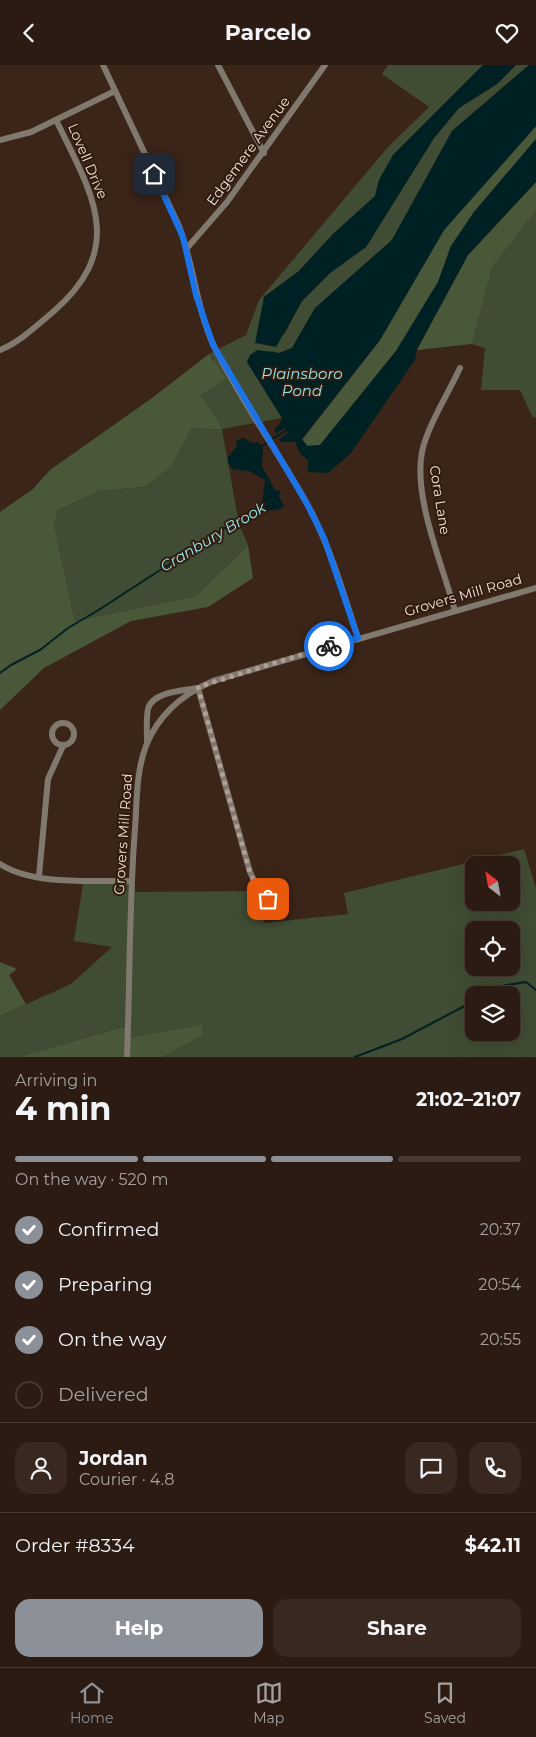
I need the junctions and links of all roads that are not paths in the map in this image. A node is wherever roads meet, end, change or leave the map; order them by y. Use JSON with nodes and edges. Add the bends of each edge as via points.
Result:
{"nodes":[{"id":1,"x":103,"y":65,"type":"edge"},
{"id":2,"x":218,"y":65,"type":"edge"},
{"id":3,"x":325,"y":65,"type":"edge"},
{"id":4,"x":115,"y":91,"type":"junction"},
{"id":5,"x":56,"y":120,"type":"junction"},
{"id":6,"x":0,"y":140,"type":"edge"},
{"id":7,"x":264,"y":153,"type":"junction"},
{"id":8,"x":186,"y":248,"type":"junction"},
{"id":9,"x":0,"y":350,"type":"edge"},
{"id":10,"x":460,"y":368,"type":"dead end"},
{"id":11,"x":536,"y":588,"type":"edge"},
{"id":12,"x":455,"y":611,"type":"junction"},
{"id":13,"x":358,"y":638,"type":"junction"},
{"id":14,"x":198,"y":687,"type":"junction"},
{"id":15,"x":147,"y":745,"type":"junction"},
{"id":16,"x":63,"y":746,"type":"dead end"},
{"id":17,"x":0,"y":864,"type":"edge"},
{"id":18,"x":39,"y":876,"type":"junction"},
{"id":19,"x":131,"y":881,"type":"junction"},
{"id":20,"x":268,"y":899,"type":"dead end"},
{"id":21,"x":127,"y":1057,"type":"edge"}],
"edges":[{"from":1,"to":4,"type":"street"},
{"from":2,"to":7,"type":"street"},
{"from":3,"to":7,"type":"street","name":"Edgemere Avenue"},
{"from":4,"to":5,"type":"street"},
{"from":4,"to":8,"type":"street","via":[[171,208]]},
{"from":5,"to":6,"type":"street","via":[[31,132]]},
{"from":5,"to":9,"type":"street","name":"Lovell Drive","via":[[94,200],[97,239],[93,260],[86,276],[69,298],[26,335]]},
{"from":7,"to":8,"type":"street","name":"Edgemere Avenue","via":[[218,213]]},
{"from":8,"to":13,"type":"street","via":[[196,295],[213,345],[324,538]]},
{"from":10,"to":12,"type":"street","name":"Cora Lane","via":[[425,441],[421,460],[430,529]]},
{"from":11,"to":12,"type":"street","name":"Grovers Mill Road"},
{"from":12,"to":13,"type":"street","name":"Grovers Mill Road"},
{"from":13,"to":14,"type":"street","name":"Grovers Mill Road"},
{"from":14,"to":15,"type":"street","name":"Grovers Mill Road","via":[[162,718]]},
{"from":14,"to":15,"type":"street","via":[[154,699],[148,708]]},
{"from":14,"to":20,"type":"street","via":[[250,873],[261,895]]},
{"from":15,"to":19,"type":"street","name":"Grovers Mill Road","via":[[139,775]]},
{"from":16,"to":18,"type":"street","via":[[48,779]]},
{"from":17,"to":18,"type":"street"},
{"from":18,"to":19,"type":"street","via":[[55,880]]},
{"from":19,"to":21,"type":"street","name":"Grovers Mill Road"}]}
